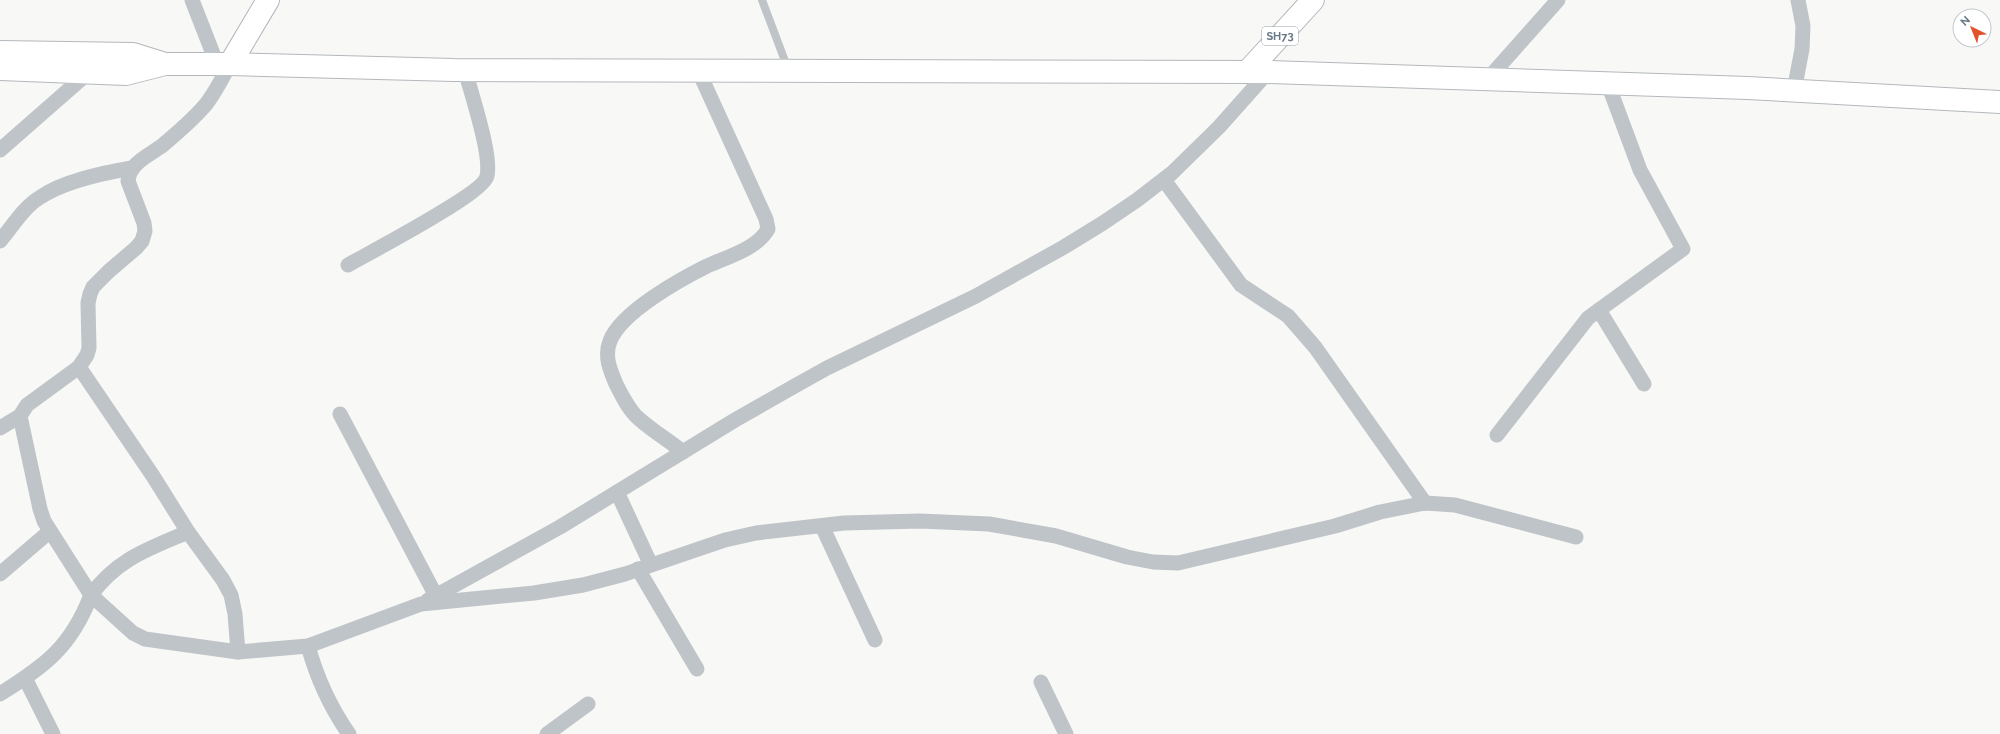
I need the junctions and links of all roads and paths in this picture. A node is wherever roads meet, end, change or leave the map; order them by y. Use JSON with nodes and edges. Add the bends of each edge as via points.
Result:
{"nodes":[{"id":1,"x":192,"y":0,"type":"edge"},
{"id":2,"x":268,"y":0,"type":"edge"},
{"id":3,"x":762,"y":0,"type":"edge"},
{"id":4,"x":1313,"y":0,"type":"edge"},
{"id":5,"x":1558,"y":0,"type":"edge"},
{"id":6,"x":1798,"y":0,"type":"edge"},
{"id":7,"x":0,"y":52,"type":"edge"},
{"id":8,"x":165,"y":64,"type":"junction"},
{"id":9,"x":224,"y":64,"type":"junction"},
{"id":10,"x":0,"y":69,"type":"edge"},
{"id":11,"x":465,"y":70,"type":"junction"},
{"id":12,"x":698,"y":70,"type":"junction"},
{"id":13,"x":788,"y":70,"type":"junction"},
{"id":14,"x":89,"y":72,"type":"junction"},
{"id":15,"x":1247,"y":72,"type":"junction"},
{"id":16,"x":1268,"y":72,"type":"junction"},
{"id":17,"x":1487,"y":80,"type":"junction"},
{"id":18,"x":1608,"y":84,"type":"junction"},
{"id":19,"x":1794,"y":91,"type":"junction"},
{"id":20,"x":2000,"y":102,"type":"edge"},
{"id":21,"x":0,"y":150,"type":"edge"},
{"id":22,"x":132,"y":168,"type":"junction"},
{"id":23,"x":1164,"y":180,"type":"junction"},
{"id":24,"x":0,"y":241,"type":"edge"},
{"id":25,"x":348,"y":265,"type":"dead end"},
{"id":26,"x":1599,"y":310,"type":"junction"},
{"id":27,"x":79,"y":367,"type":"junction"},
{"id":28,"x":1644,"y":384,"type":"dead end"},
{"id":29,"x":340,"y":414,"type":"dead end"},
{"id":30,"x":20,"y":416,"type":"junction"},
{"id":31,"x":0,"y":428,"type":"edge"},
{"id":32,"x":1497,"y":435,"type":"dead end"},
{"id":33,"x":683,"y":452,"type":"junction"},
{"id":34,"x":617,"y":492,"type":"junction"},
{"id":35,"x":1425,"y":503,"type":"junction"},
{"id":36,"x":822,"y":526,"type":"junction"},
{"id":37,"x":49,"y":532,"type":"junction"},
{"id":38,"x":188,"y":532,"type":"junction"},
{"id":39,"x":1576,"y":537,"type":"dead end"},
{"id":40,"x":644,"y":567,"type":"junction"},
{"id":41,"x":0,"y":574,"type":"edge"},
{"id":42,"x":91,"y":595,"type":"junction"},
{"id":43,"x":436,"y":596,"type":"junction"},
{"id":44,"x":422,"y":604,"type":"junction"},
{"id":45,"x":875,"y":640,"type":"dead end"},
{"id":46,"x":308,"y":646,"type":"junction"},
{"id":47,"x":238,"y":652,"type":"junction"},
{"id":48,"x":696,"y":669,"type":"dead end"},
{"id":49,"x":25,"y":678,"type":"junction"},
{"id":50,"x":1041,"y":682,"type":"dead end"},
{"id":51,"x":0,"y":694,"type":"edge"},
{"id":52,"x":588,"y":704,"type":"dead end"},
{"id":53,"x":53,"y":734,"type":"edge"},
{"id":54,"x":349,"y":734,"type":"edge"},
{"id":55,"x":547,"y":734,"type":"edge"},
{"id":56,"x":1066,"y":734,"type":"edge"}],
"edges":[{"from":1,"to":9,"type":"street"},
{"from":2,"to":9,"type":"main road"},
{"from":3,"to":13,"type":"lane"},
{"from":4,"to":15,"type":"main road","number":"SH73"},
{"from":5,"to":17,"type":"street"},
{"from":6,"to":19,"type":"street","via":[[1803,26],[1802,49]]},
{"from":7,"to":8,"type":"main road","via":[[133,54]]},
{"from":8,"to":9,"type":"main road"},
{"from":8,"to":14,"type":"main road","via":[[126,74]]},
{"from":9,"to":11,"type":"main road"},
{"from":9,"to":22,"type":"street","via":[[208,102],[196,116]]},
{"from":10,"to":14,"type":"main road"},
{"from":11,"to":12,"type":"main road"},
{"from":11,"to":25,"type":"street","via":[[485,144],[488,175],[486,182],[465,198]]},
{"from":12,"to":13,"type":"main road"},
{"from":12,"to":33,"type":"street","via":[[766,219],[768,229],[763,237],[753,244],[658,293],[619,327],[610,340],[607,357],[610,372],[627,405],[637,417]]},
{"from":13,"to":15,"type":"main road"},
{"from":14,"to":21,"type":"street"},
{"from":15,"to":16,"type":"main road"},
{"from":16,"to":17,"type":"main road"},
{"from":16,"to":23,"type":"street","via":[[1219,127]]},
{"from":17,"to":18,"type":"main road"},
{"from":18,"to":19,"type":"main road"},
{"from":18,"to":26,"type":"street","via":[[1640,170],[1683,249]]},
{"from":19,"to":20,"type":"main road"},
{"from":22,"to":24,"type":"street","via":[[65,185],[39,198],[30,204]]},
{"from":22,"to":27,"type":"street","via":[[128,174],[128,181],[145,231],[142,241],[136,248],[93,287],[88,303],[89,348]]},
{"from":23,"to":33,"type":"street","via":[[1064,247],[976,296],[827,368]]},
{"from":23,"to":35,"type":"street","via":[[1241,285],[1288,316],[1315,347]]},
{"from":26,"to":28,"type":"street"},
{"from":26,"to":32,"type":"street","via":[[1588,318]]},
{"from":27,"to":30,"type":"street","via":[[28,405]]},
{"from":27,"to":38,"type":"street"},
{"from":29,"to":43,"type":"street"},
{"from":30,"to":31,"type":"street"},
{"from":30,"to":37,"type":"street","via":[[40,509]]},
{"from":33,"to":34,"type":"street"},
{"from":34,"to":40,"type":"street"},
{"from":34,"to":43,"type":"street","via":[[523,549]]},
{"from":35,"to":36,"type":"street","via":[[1178,563],[1126,557],[1056,536],[989,524],[920,521]]},
{"from":35,"to":39,"type":"street","via":[[1455,505]]},
{"from":36,"to":40,"type":"street","via":[[733,538]]},
{"from":36,"to":45,"type":"street"},
{"from":37,"to":41,"type":"street"},
{"from":37,"to":42,"type":"street"},
{"from":38,"to":42,"type":"street","via":[[150,548],[110,571]]},
{"from":38,"to":47,"type":"street","via":[[210,561],[230,596],[235,614]]},
{"from":40,"to":44,"type":"street","via":[[583,585],[534,593]]},
{"from":40,"to":48,"type":"street"},
{"from":42,"to":47,"type":"street","via":[[134,633],[145,639]]},
{"from":42,"to":49,"type":"street","via":[[82,617],[58,652]]},
{"from":43,"to":44,"type":"street"},
{"from":44,"to":46,"type":"street"},
{"from":46,"to":47,"type":"street"},
{"from":46,"to":54,"type":"street","via":[[316,675]]},
{"from":49,"to":51,"type":"street"},
{"from":49,"to":53,"type":"street"},
{"from":50,"to":56,"type":"street"},
{"from":52,"to":55,"type":"street"}]}
